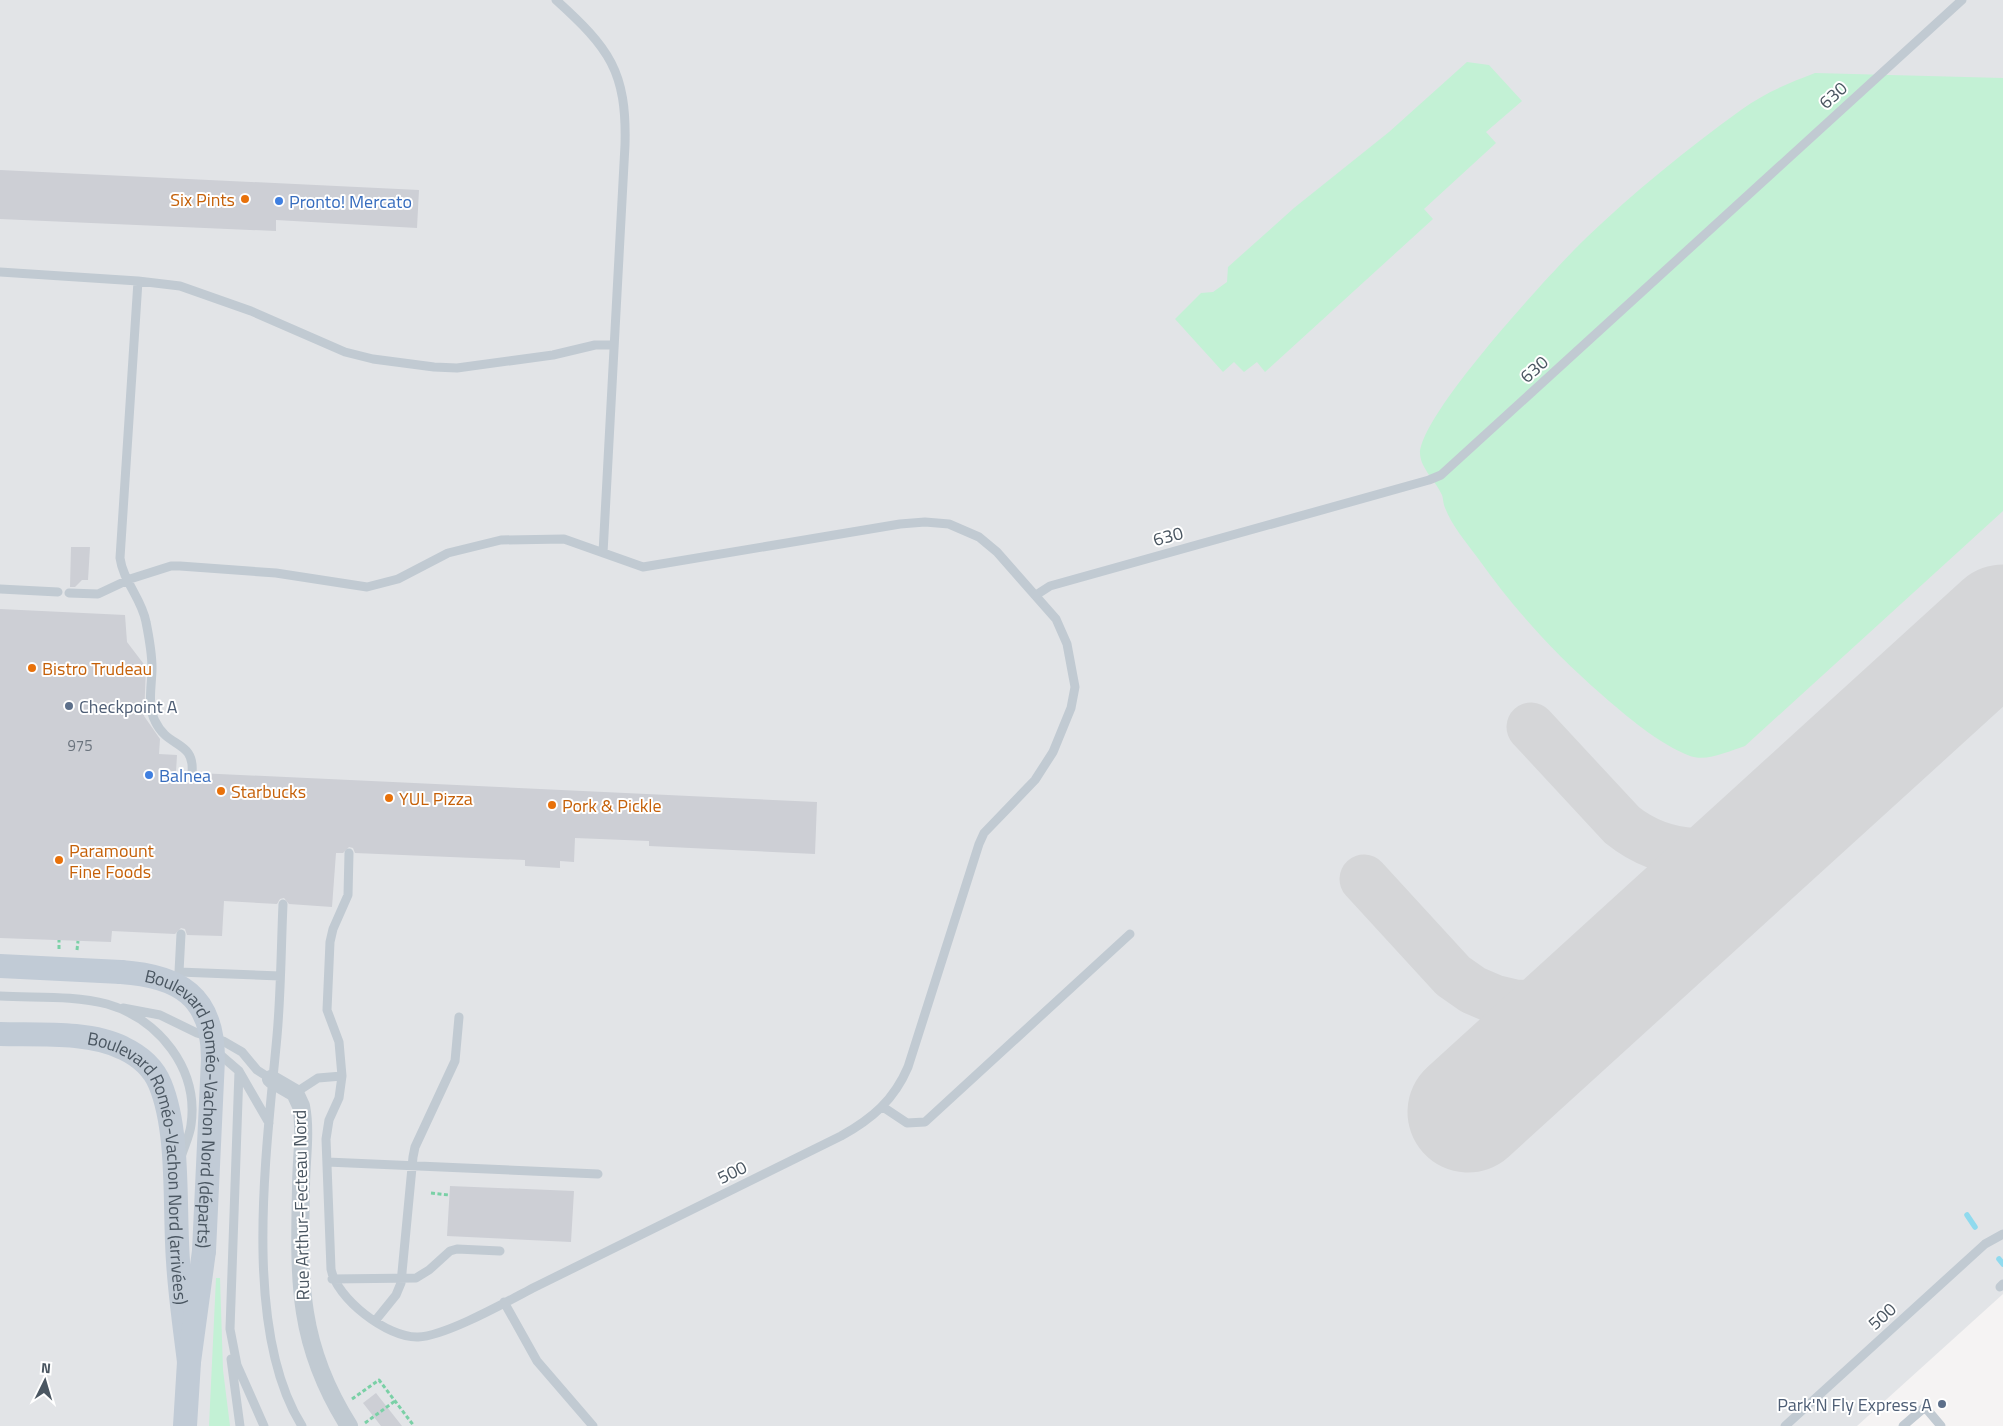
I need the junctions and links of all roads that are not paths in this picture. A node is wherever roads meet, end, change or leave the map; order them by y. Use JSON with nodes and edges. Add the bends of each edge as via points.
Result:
{"nodes":[{"id":1,"x":556,"y":0,"type":"edge"},
{"id":2,"x":1962,"y":0,"type":"edge"},
{"id":3,"x":0,"y":272,"type":"edge"},
{"id":4,"x":138,"y":280,"type":"junction"},
{"id":5,"x":614,"y":345,"type":"junction"},
{"id":6,"x":603,"y":553,"type":"junction"},
{"id":7,"x":128,"y":580,"type":"junction"},
{"id":8,"x":0,"y":589,"type":"edge"},
{"id":9,"x":58,"y":592,"type":"dead end"},
{"id":10,"x":69,"y":593,"type":"dead end"},
{"id":11,"x":1036,"y":595,"type":"junction"},
{"id":12,"x":192,"y":773,"type":"dead end"},
{"id":13,"x":349,"y":853,"type":"dead end"},
{"id":14,"x":283,"y":904,"type":"dead end"},
{"id":15,"x":181,"y":934,"type":"dead end"},
{"id":16,"x":1130,"y":934,"type":"dead end"},
{"id":17,"x":0,"y":966,"type":"edge"},
{"id":18,"x":280,"y":976,"type":"junction"},
{"id":19,"x":0,"y":996,"type":"edge"},
{"id":20,"x":118,"y":1008,"type":"junction"},
{"id":21,"x":459,"y":1018,"type":"dead end"},
{"id":22,"x":197,"y":1033,"type":"junction"},
{"id":23,"x":0,"y":1034,"type":"edge"},
{"id":24,"x":239,"y":1071,"type":"junction"},
{"id":25,"x":342,"y":1076,"type":"junction"},
{"id":26,"x":272,"y":1079,"type":"junction"},
{"id":27,"x":295,"y":1093,"type":"junction"},
{"id":28,"x":883,"y":1107,"type":"junction"},
{"id":29,"x":269,"y":1123,"type":"junction"},
{"id":30,"x":327,"y":1162,"type":"junction"},
{"id":31,"x":411,"y":1166,"type":"junction"},
{"id":32,"x":598,"y":1174,"type":"dead end"},
{"id":33,"x":175,"y":1176,"type":"junction"},
{"id":34,"x":2003,"y":1234,"type":"edge"},
{"id":35,"x":500,"y":1251,"type":"dead end"},
{"id":36,"x":332,"y":1279,"type":"junction"},
{"id":37,"x":402,"y":1279,"type":"junction"},
{"id":38,"x":504,"y":1302,"type":"junction"},
{"id":39,"x":375,"y":1321,"type":"junction"},
{"id":40,"x":230,"y":1329,"type":"junction"},
{"id":41,"x":189,"y":1362,"type":"junction"},
{"id":42,"x":185,"y":1426,"type":"edge"},
{"id":43,"x":240,"y":1426,"type":"edge"},
{"id":44,"x":264,"y":1426,"type":"edge"},
{"id":45,"x":302,"y":1426,"type":"edge"},
{"id":46,"x":356,"y":1426,"type":"edge"},
{"id":47,"x":593,"y":1426,"type":"edge"},
{"id":48,"x":1785,"y":1426,"type":"edge"},
{"id":49,"x":1903,"y":1426,"type":"edge"},
{"id":50,"x":1941,"y":1426,"type":"edge"}],
"edges":[{"from":1,"to":5,"type":"lane","via":[[589,30],[602,47],[616,71],[623,96],[625,145]]},
{"from":2,"to":11,"type":"lane","name":"630","via":[[1441,475],[1050,586]]},
{"from":3,"to":4,"type":"lane"},
{"from":4,"to":5,"type":"lane","via":[[198,291],[345,352],[382,360],[452,368],[553,355],[596,345]]},
{"from":4,"to":7,"type":"lane","via":[[120,544],[121,565]]},
{"from":5,"to":6,"type":"lane"},
{"from":6,"to":7,"type":"lane","name":"500","via":[[564,539],[501,540],[448,553],[398,579],[367,586],[348,586],[276,573],[180,566]]},
{"from":6,"to":11,"type":"lane","name":"500","via":[[643,567],[913,522],[936,522],[979,537]]},
{"from":7,"to":10,"type":"lane","name":"500","via":[[98,594]]},
{"from":7,"to":12,"type":"lane","via":[[146,621],[152,665],[152,713],[168,738],[189,752],[193,761]]},
{"from":8,"to":9,"type":"lane"},
{"from":11,"to":28,"type":"lane","name":"500","via":[[1056,619],[1067,644],[1075,687],[1071,708],[1044,766],[982,838],[903,1077]]},
{"from":13,"to":25,"type":"lane","via":[[348,895],[330,942],[327,1010],[339,1042]]},
{"from":14,"to":18,"type":"lane"},
{"from":15,"to":18,"type":"lane","via":[[179,972]]},
{"from":16,"to":28,"type":"lane","via":[[926,1122],[907,1123]]},
{"from":17,"to":41,"type":"street","name":"Boulevard Roméo-Vachon Nord (départs)","bridge":true,"via":[[153,975],[178,985],[198,1003],[210,1027],[213,1044],[204,1251]]},
{"from":18,"to":26,"type":"lane"},
{"from":19,"to":20,"type":"lane","via":[[79,1000]]},
{"from":20,"to":22,"type":"lane","via":[[160,1015]]},
{"from":20,"to":33,"type":"lane","via":[[162,1037],[172,1048],[186,1075],[191,1125]]},
{"from":21,"to":31,"type":"lane","via":[[456,1061],[415,1147]]},
{"from":22,"to":24,"type":"lane"},
{"from":22,"to":26,"type":"lane","via":[[233,1046]]},
{"from":23,"to":33,"type":"street","name":"Boulevard Roméo-Vachon Nord (arrivées)","via":[[98,1039],[122,1047],[146,1062],[154,1072],[165,1100]]},
{"from":24,"to":29,"type":"lane"},
{"from":24,"to":40,"type":"lane"},
{"from":25,"to":27,"type":"lane","via":[[318,1078]]},
{"from":25,"to":30,"type":"lane","via":[[339,1098],[327,1128]]},
{"from":26,"to":27,"type":"street","name":"Rue Arthur-Fecteau Nord"},
{"from":26,"to":29,"type":"lane"},
{"from":27,"to":46,"type":"street","name":"Rue Arthur-Fecteau Nord","via":[[302,1111],[300,1261],[303,1310],[320,1372],[332,1400]]},
{"from":28,"to":38,"type":"lane","name":"500","via":[[841,1136]]},
{"from":29,"to":45,"type":"lane","via":[[264,1238],[267,1324],[282,1386]]},
{"from":30,"to":31,"type":"lane"},
{"from":30,"to":36,"type":"lane"},
{"from":31,"to":32,"type":"lane"},
{"from":31,"to":37,"type":"lane"},
{"from":33,"to":41,"type":"street","name":"Boulevard Roméo-Vachon Nord (arrivées)","via":[[178,1261]]},
{"from":34,"to":48,"type":"lane","name":"500","via":[[1985,1244]]},
{"from":35,"to":37,"type":"lane","via":[[457,1249],[450,1251],[423,1275]]},
{"from":36,"to":37,"type":"lane"},
{"from":36,"to":39,"type":"lane","name":"500","via":[[345,1296]]},
{"from":37,"to":39,"type":"lane","via":[[396,1295]]},
{"from":38,"to":39,"type":"lane","name":"500","via":[[434,1334],[419,1337],[402,1336]]},
{"from":38,"to":47,"type":"lane","via":[[537,1361]]},
{"from":40,"to":43,"type":"lane"},
{"from":40,"to":44,"type":"lane","via":[[236,1365]]},
{"from":41,"to":42,"type":"street"},
{"from":49,"to":50,"type":"lane","via":[[1925,1407]]}]}
